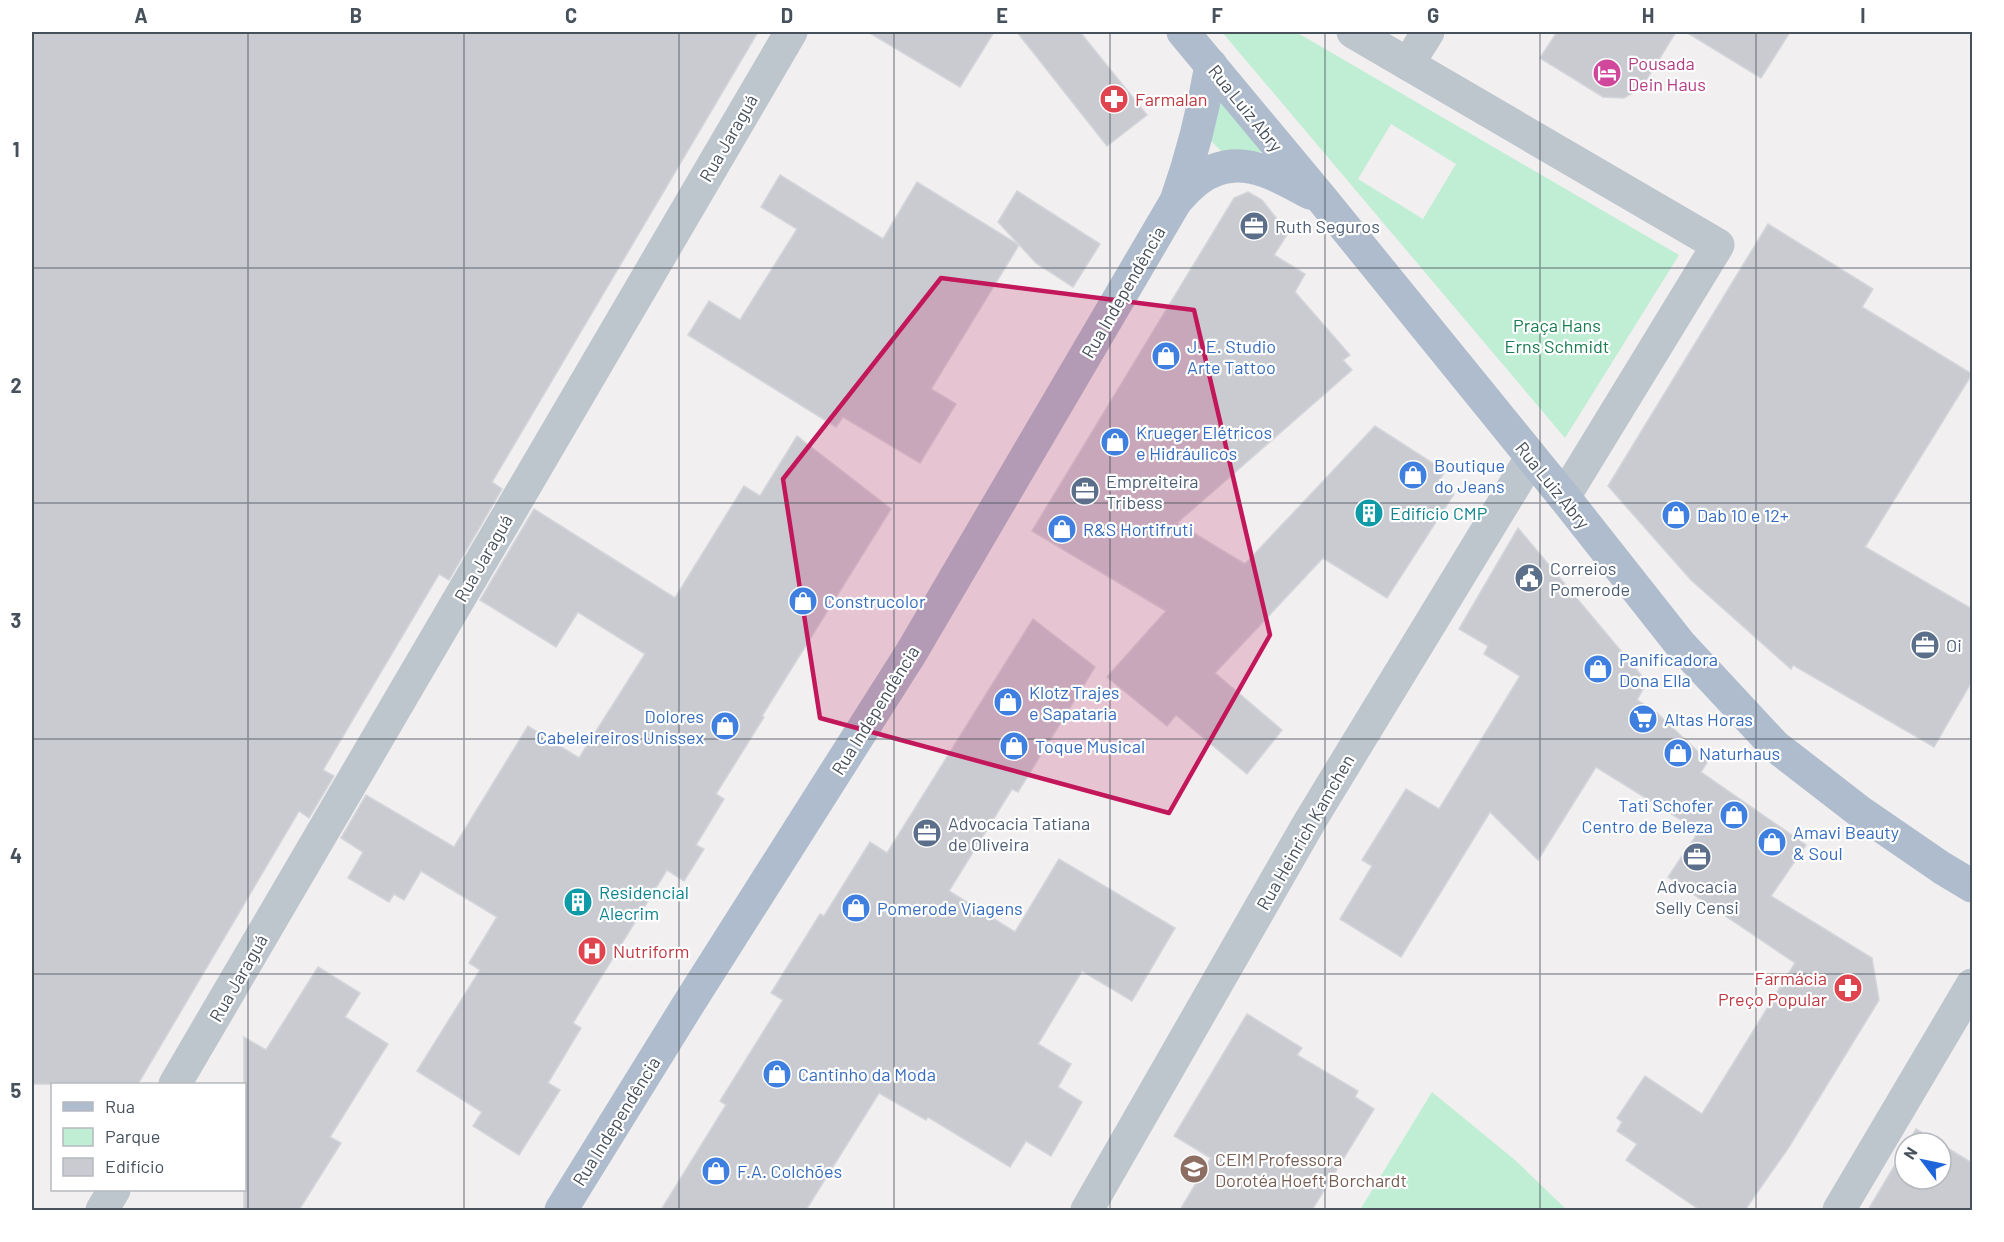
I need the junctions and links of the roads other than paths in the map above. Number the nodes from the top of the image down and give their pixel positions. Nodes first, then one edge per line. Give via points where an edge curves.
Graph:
1 (791, 32) edge
2 (1183, 32) edge
3 (1353, 32) edge
4 (1428, 32) edge
5 (1408, 64) junction
6 (1211, 65) junction
7 (1322, 199) junction
8 (1176, 201) junction
9 (1531, 458) junction
10 (1564, 497) junction
11 (1972, 886) edge
12 (1972, 985) edge
13 (176, 1083) edge
14 (113, 1191) edge
15 (102, 1210) edge
16 (561, 1210) edge
17 (1087, 1210) edge
18 (1839, 1210) edge

1 - 13 street, Rua Jaraguá
2 - 6 main road, Rua Luiz Abry
3 - 5 street
4 - 5 street
5 - 10 street via 1718,245
6 - 7 main road, Rua Luiz Abry
6 - 8 main road, Rua Independência via 1196,141
7 - 8 main road, Rua Independência via 1259,168 1242,165 1220,167 1197,180
7 - 9 main road, Rua Luiz Abry
8 - 16 main road, Rua Independência via 917,644
9 - 10 main road, Rua Luiz Abry
9 - 17 street, Rua Heinrich Kamchen via 1310,821
10 - 11 main road, Rua Luiz Abry via 1680,644 1775,746 1858,811
12 - 18 street
14 - 15 street

